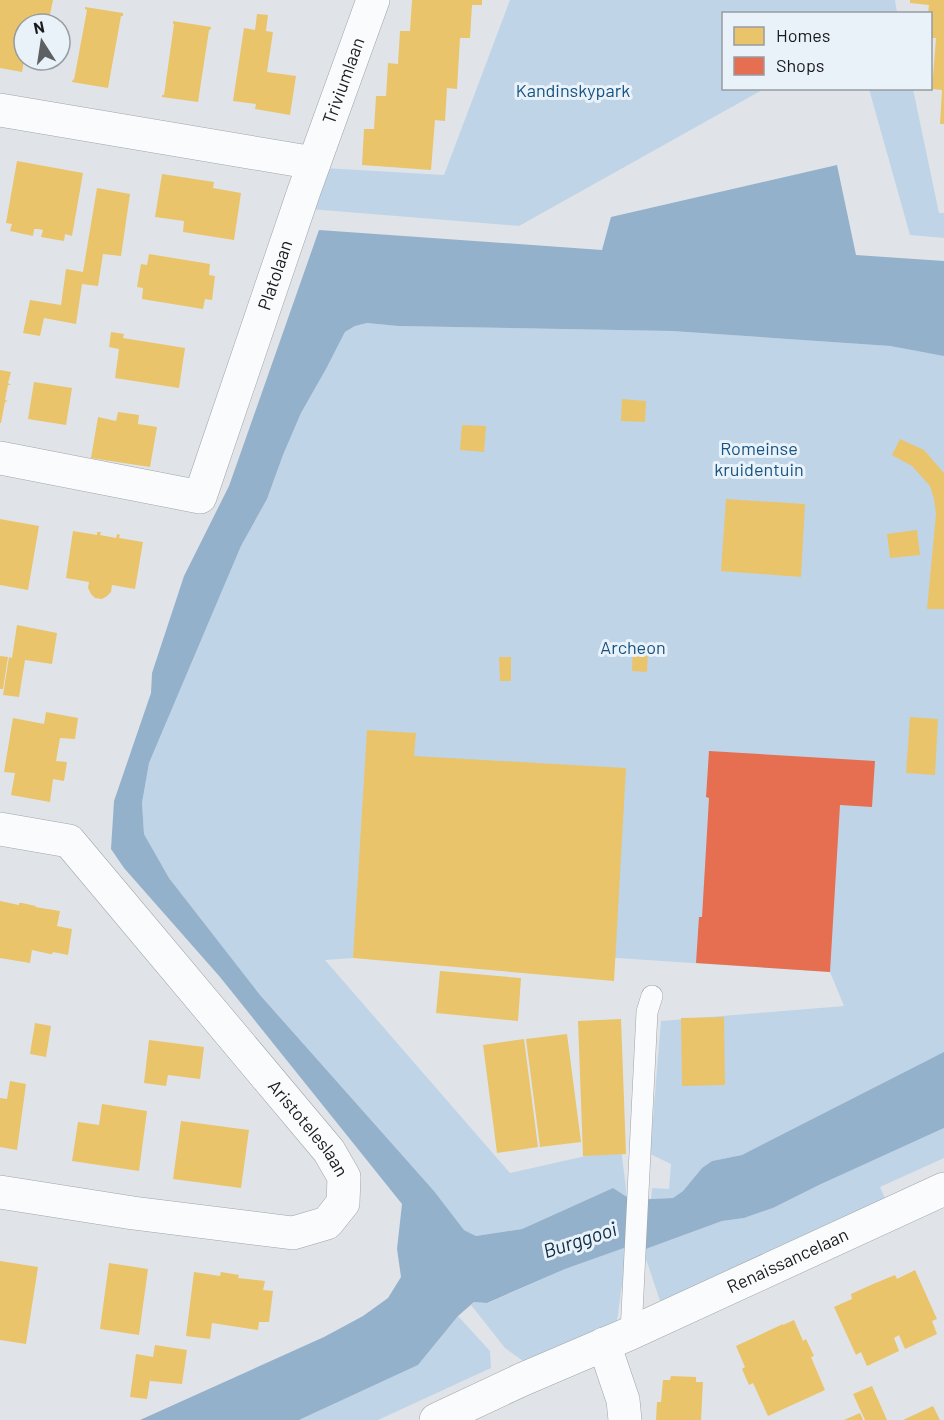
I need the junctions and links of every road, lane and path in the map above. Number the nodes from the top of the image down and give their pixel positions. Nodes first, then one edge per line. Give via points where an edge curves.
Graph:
1 (373, 0) edge
2 (0, 110) edge
3 (314, 163) junction
4 (0, 458) edge
5 (0, 829) edge
6 (652, 996) dead end
7 (944, 1189) edge
8 (0, 1192) edge
9 (618, 1339) junction
10 (436, 1420) edge
11 (625, 1420) edge

1 - 3 street, Triviumlaan
2 - 3 street
3 - 4 street, Platolaan via 200,497
5 - 8 street, Aristoteleslaan via 69,841 329,1151 344,1177 343,1203 327,1223 293,1233
6 - 9 lane via 647,1012 635,1274
7 - 9 street, Renaissancelaan
9 - 10 street, Renaissancelaan
9 - 11 street

